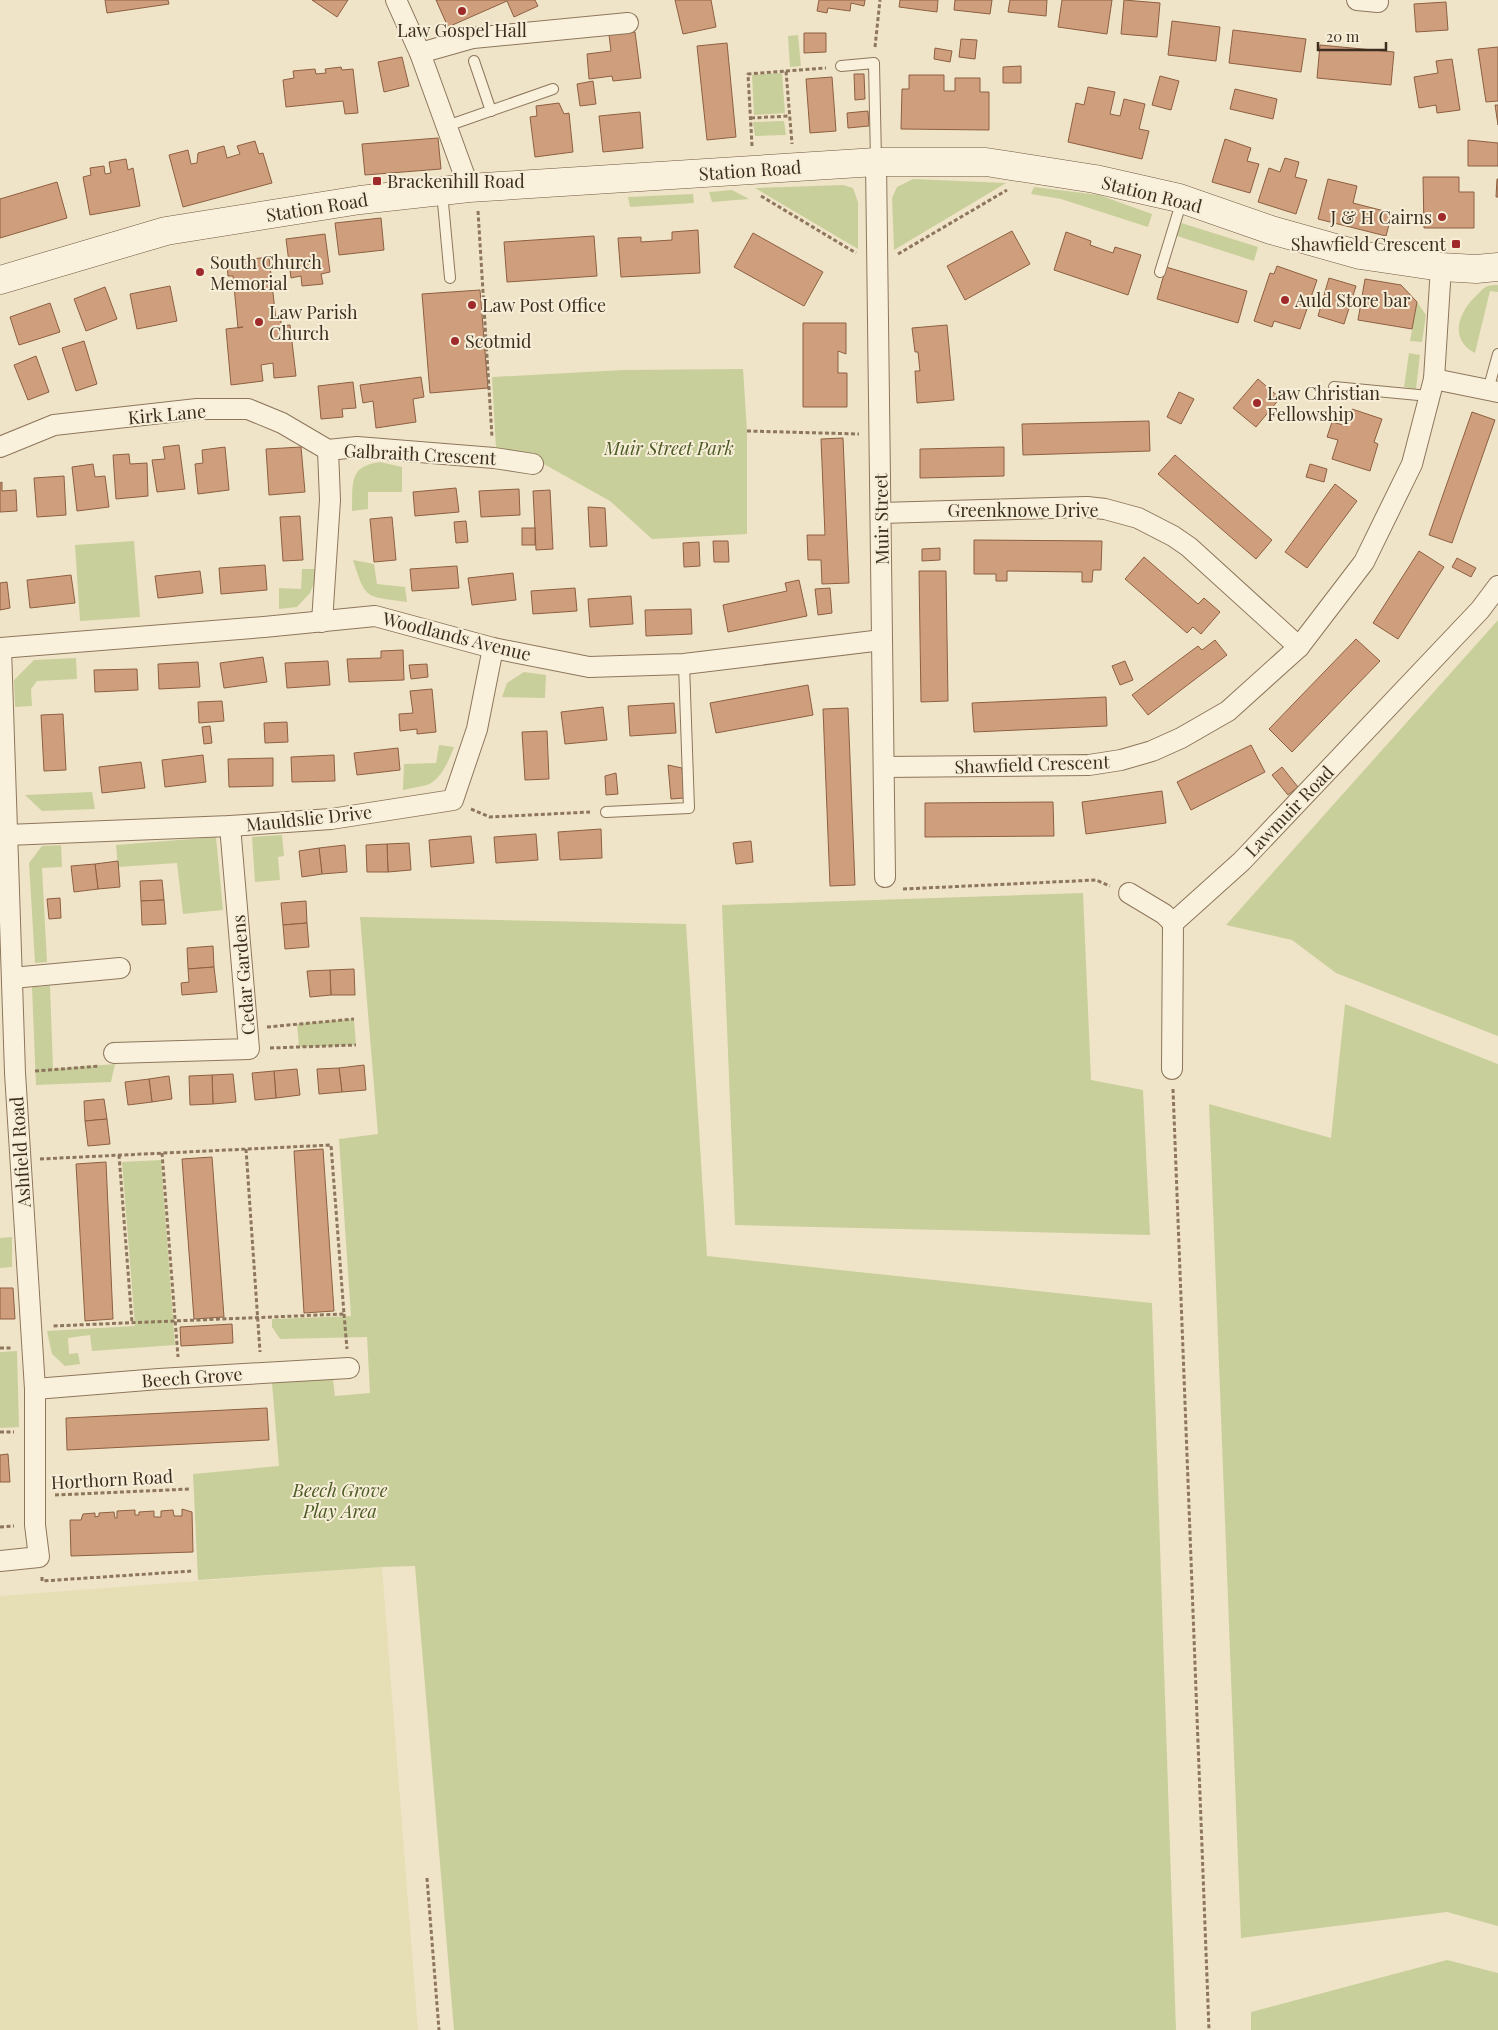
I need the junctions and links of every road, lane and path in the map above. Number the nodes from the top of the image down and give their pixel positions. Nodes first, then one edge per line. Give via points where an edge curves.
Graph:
1 (396, 0) edge
2 (880, 0) edge
3 (1356, 0) edge
4 (1378, 2) dead end
5 (628, 23) dead end
6 (420, 53) junction
7 (474, 61) dead end
8 (874, 63) junction
9 (841, 66) joint
10 (786, 71) junction
11 (553, 89) dead end
12 (490, 111) junction
13 (789, 116) junction
14 (751, 118) junction
15 (447, 126) junction
16 (876, 162) junction
17 (793, 167) junction
18 (1040, 170) junction
19 (754, 181) junction
20 (473, 188) junction
21 (442, 191) junction
22 (1182, 199) junction
23 (877, 266) junction
24 (1441, 267) junction
25 (1498, 267) edge
26 (1160, 272) dead end
27 (450, 278) dead end
28 (0, 280) edge
29 (1498, 354) edge
30 (1334, 387) dead end
31 (1432, 387) junction
32 (1493, 391) edge
33 (747, 431) dead end
34 (880, 435) junction
35 (0, 447) edge
36 (328, 450) junction
37 (494, 458) junction
38 (533, 464) dead end
39 (880, 513) junction
40 (1498, 586) edge
41 (322, 622) junction
42 (882, 640) junction
43 (1298, 647) junction
44 (0, 648) edge
45 (493, 648) junction
46 (684, 664) junction
47 (884, 767) junction
48 (453, 800) junction
49 (606, 812) joint
50 (230, 826) junction
51 (7, 835) junction
52 (885, 877) joint
53 (1129, 893) joint
54 (1173, 924) junction
55 (120, 968) dead end
56 (12, 978) junction
57 (354, 1020) dead end
58 (247, 1028) junction
59 (356, 1045) dead end
60 (250, 1049) junction
61 (114, 1052) joint
62 (1172, 1070) joint
63 (15, 1073) junction
64 (246, 1148) junction
65 (162, 1153) junction
66 (118, 1155) junction
67 (20, 1160) junction
68 (344, 1314) junction
69 (257, 1318) junction
70 (176, 1321) junction
71 (132, 1323) junction
72 (31, 1327) junction
73 (349, 1368) joint
74 (261, 1372) junction
75 (179, 1377) junction
76 (35, 1388) junction
77 (190, 1489) dead end
78 (35, 1496) junction
79 (39, 1557) junction
80 (0, 1560) edge
81 (193, 1571) dead end
82 (427, 1878) dead end
83 (439, 2030) edge
84 (1209, 2030) edge

1 - 6 street
2 - 8 path
3 - 4 street
5 - 6 street via 473,38
6 - 15 street
7 - 12 lane
8 - 9 lane
8 - 16 lane
9 - 10 path
10 - 13 path
10 - 14 path via 748,74
11 - 12 lane
12 - 15 lane
13 - 14 path
13 - 17 path
14 - 19 path
15 - 20 street
16 - 17 main road, Station Road
16 - 18 main road, Station Road via 986,162
16 - 23 street, Muir Street
17 - 19 main road, Station Road
18 - 22 main road, Station Road
18 - 23 path
19 - 20 main road, Station Road
19 - 23 path
20 - 21 main road, Station Road
20 - 37 path
21 - 27 lane
21 - 28 main road, Station Road via 360,200 166,231
22 - 24 main road, Station Road via 1271,230 1360,255
22 - 26 lane
23 - 34 street, Muir Street
24 - 25 main road, Station Road
24 - 31 street, Shawfield Crescent
29 - 32 lane
30 - 31 lane
31 - 32 street
31 - 43 street, Shawfield Crescent via 1412,464 1364,562
33 - 34 path
34 - 39 street, Muir Street
35 - 36 street, Kirk Lane via 54,425 197,409 248,409 282,423
36 - 37 street, Galbraith Crescent via 357,447
36 - 41 street, Galbraith Crescent via 330,500
37 - 38 street, Galbraith Crescent
39 - 42 street, Muir Street
39 - 43 street, Greenknowe Drive via 1087,507 1138,518 1189,547
40 - 54 street, Lawmuir Road via 1480,610 1242,861
41 - 44 street, Woodlands Avenue
41 - 45 street, Woodlands Avenue via 375,616
42 - 46 street, Woodlands Avenue
42 - 47 street, Muir Street
43 - 47 street, Shawfield Crescent via 1249,693 1205,726 1152,751 1121,760 1089,765
44 - 51 street, Ashfield Road
45 - 46 street, Woodlands Avenue via 589,667
45 - 48 street via 477,729
46 - 49 lane via 689,808
47 - 52 street, Muir Street
48 - 49 path via 490,817
48 - 50 street, Mauldslie Drive via 331,819
50 - 51 street, Mauldslie Drive
50 - 58 street, Cedar Gardens
51 - 56 street, Ashfield Road
52 - 53 path via 901,889 1096,880
53 - 54 street via 1164,914
54 - 62 street
55 - 56 street
56 - 63 street, Ashfield Road
57 - 58 path
58 - 60 street, Cedar Gardens
59 - 60 path
60 - 61 street, Cedar Gardens
61 - 63 path via 115,1064
62 - 84 path
63 - 67 street, Ashfield Road
64 - 65 path
64 - 68 path via 330,1145
64 - 69 path
65 - 66 path
65 - 70 path
66 - 67 path
66 - 71 path
67 - 72 street, Ashfield Road
68 - 69 path
68 - 73 path
69 - 70 path
69 - 74 path
70 - 71 path
70 - 75 path
71 - 72 path
72 - 76 street, Ashfield Road
73 - 74 street, Beech Grove
74 - 75 street, Beech Grove
75 - 76 street, Beech Grove
76 - 78 street, Ashfield Road
77 - 78 path, Horthorn Road
78 - 79 street, Ashfield Road
79 - 80 street
79 - 81 path via 42,1581
82 - 83 path

